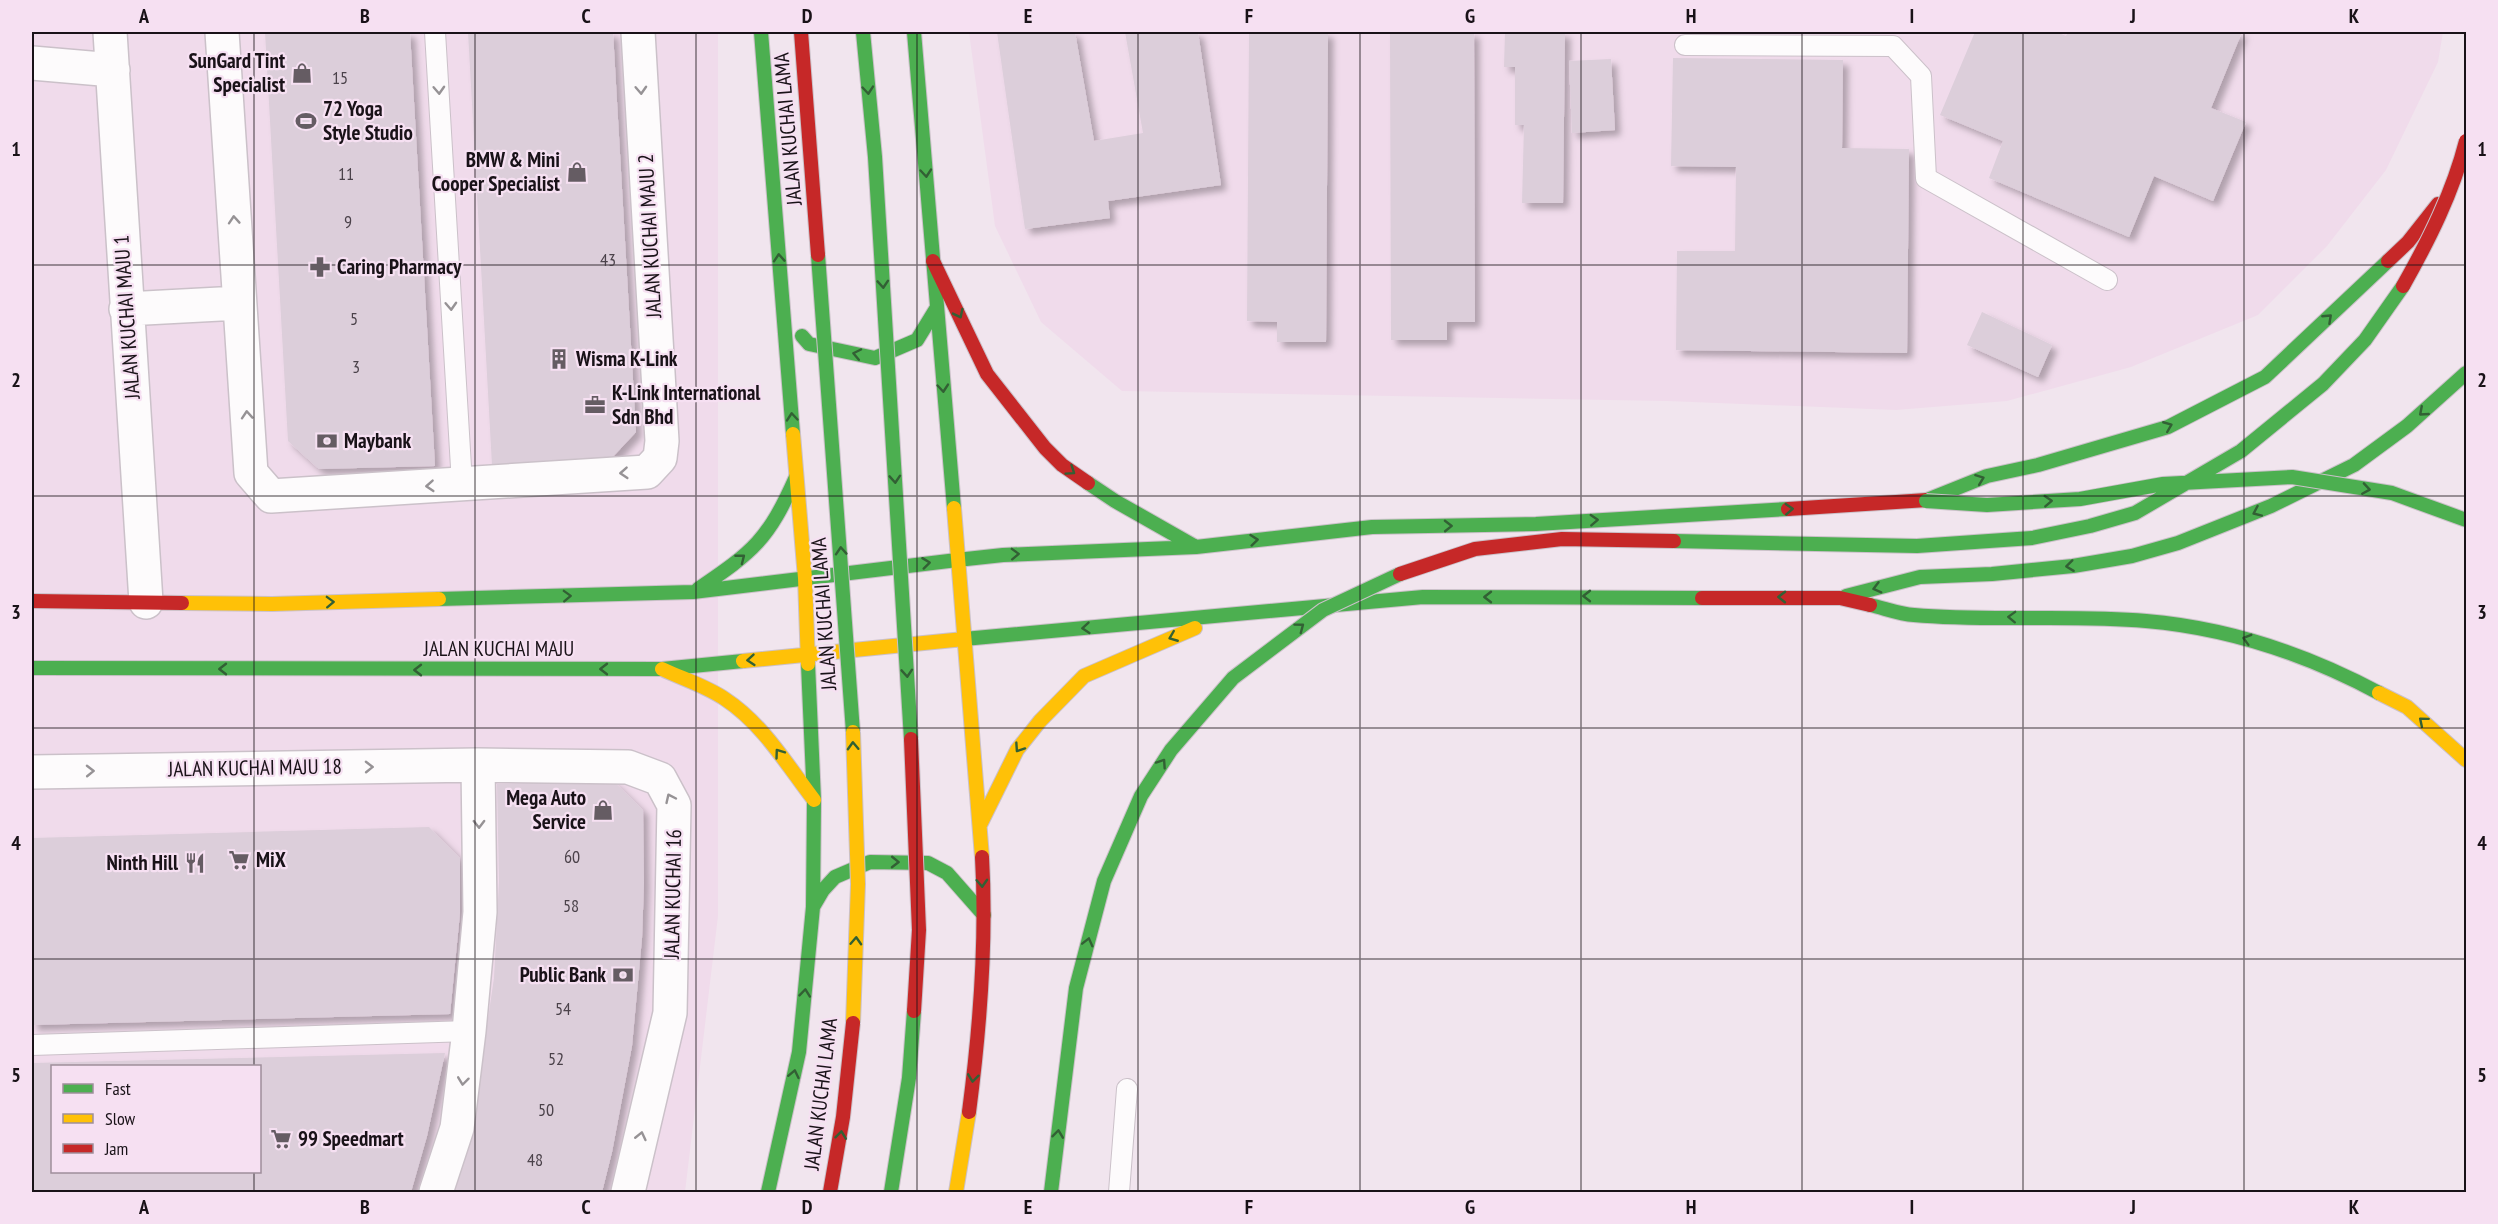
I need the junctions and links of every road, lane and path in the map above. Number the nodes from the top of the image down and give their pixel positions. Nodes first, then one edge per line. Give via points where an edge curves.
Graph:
1 (110, 32) edge
2 (222, 32) edge
3 (435, 32) edge
4 (638, 32) edge
5 (761, 32) edge
6 (801, 32) edge
7 (863, 32) edge
8 (914, 32) edge
9 (1735, 39) edge
10 (1686, 45) dead end
11 (32, 63) edge
12 (113, 70) junction
13 (2466, 141) edge
14 (2466, 167) edge
15 (933, 261) junction
16 (2107, 280) dead end
17 (239, 303) junction
18 (126, 309) junction
19 (936, 309) junction
20 (784, 317) junction
21 (2466, 373) edge
22 (797, 475) junction
23 (462, 484) junction
24 (1926, 501) junction
25 (2466, 520) edge
26 (1196, 547) junction
27 (957, 560) junction
28 (805, 578) junction
29 (693, 592) junction
30 (1840, 598) junction
31 (32, 601) edge
32 (146, 602) junction
33 (1227, 615) junction
34 (964, 639) junction
35 (809, 654) junction
36 (32, 668) edge
37 (662, 669) junction
38 (2466, 760) edge
39 (478, 765) junction
40 (32, 772) edge
41 (814, 800) junction
42 (980, 825) junction
43 (813, 907) junction
44 (984, 915) junction
45 (469, 1030) junction
46 (32, 1045) edge
47 (1127, 1089) dead end
48 (436, 1192) edge
49 (628, 1192) edge
50 (768, 1192) edge
51 (830, 1192) edge
52 (891, 1192) edge
53 (956, 1192) edge
54 (1051, 1192) edge
55 (1119, 1192) edge

1 - 12 street, JALAN KUCHAI MAJU 1
17 -> 2 street
3 -> 23 lane
4 -> 23 street, JALAN KUCHAI MAJU 2 via 660,458 647,472
20 -> 5 main road
51 -> 6 main road, JALAN KUCHAI LAMA, bridge via 850,1064 858,913 852,712
7 -> 52 main road, bridge via 875,157 915,788 919,930 909,1078
8 -> 15 main road
9 - 10 lane
9 - 16 lane via 1893,46 1922,76 1926,178
11 - 12 street
12 - 18 street, JALAN KUCHAI MAJU 1
54 -> 13 main road, bridge via 1076,988 1104,881 1141,796 1172,750 1233,678 1323,610 1392,577 1475,549 1562,539 1917,546 2032,538 2135,513 2241,450 2323,384 2365,340 2394,301 2424,249 2459,169
24 -> 14 main road via 1987,476 2168,427 2265,377 2408,242
15 - 19 main road
15 -> 26 main road via 987,375 1046,448 1062,465 1115,501
17 - 18 street
23 -> 17 street via 271,496 251,473
18 - 32 street, JALAN KUCHAI MAJU 1
19 -> 20 main road via 917,340 875,358 809,344
19 -> 27 main road
22 -> 20 main road
21 -> 30 main road via 2407,426 2354,465 2271,506 2178,543 2073,566 1920,577
22 - 28 main road
29 -> 22 main road via 765,536
24 -> 25 main road, bridge via 1987,505 2080,499 2163,484 2292,477 2392,494
26 -> 24 main road via 1372,527 1536,524
27 -> 26 main road
28 -> 27 main road
27 - 34 main road
28 - 29 main road
28 - 35 main road
32 -> 29 main road via 272,604
30 -> 33 main road, JALAN KUCHAI MAJU via 1423,597
38 -> 30 main road via 2407,707 2342,673 2279,648 2216,630 2145,621 1912,615
31 - 32 main road
33 -> 34 main road, JALAN KUCHAI MAJU
33 -> 42 main road via 1084,676 1017,750
34 - 35 main road, JALAN KUCHAI MAJU
34 - 42 main road
35 -> 37 main road, JALAN KUCHAI MAJU
35 - 41 main road
37 -> 36 main road, JALAN KUCHAI MAJU
41 -> 37 main road via 773,746 725,699
40 -> 39 street, JALAN KUCHAI MAJU 18
39 -> 45 street via 480,912
49 -> 39 street, JALAN KUCHAI 16 via 670,1013 674,805 660,778 628,767
41 - 43 main road
42 -> 44 main road
43 -> 44 main road via 835,877 870,862 928,863 947,873
50 -> 43 main road via 799,1052
44 -> 53 main road via 977,1047
45 - 46 lane
45 -> 48 street via 456,1128
47 - 55 lane

